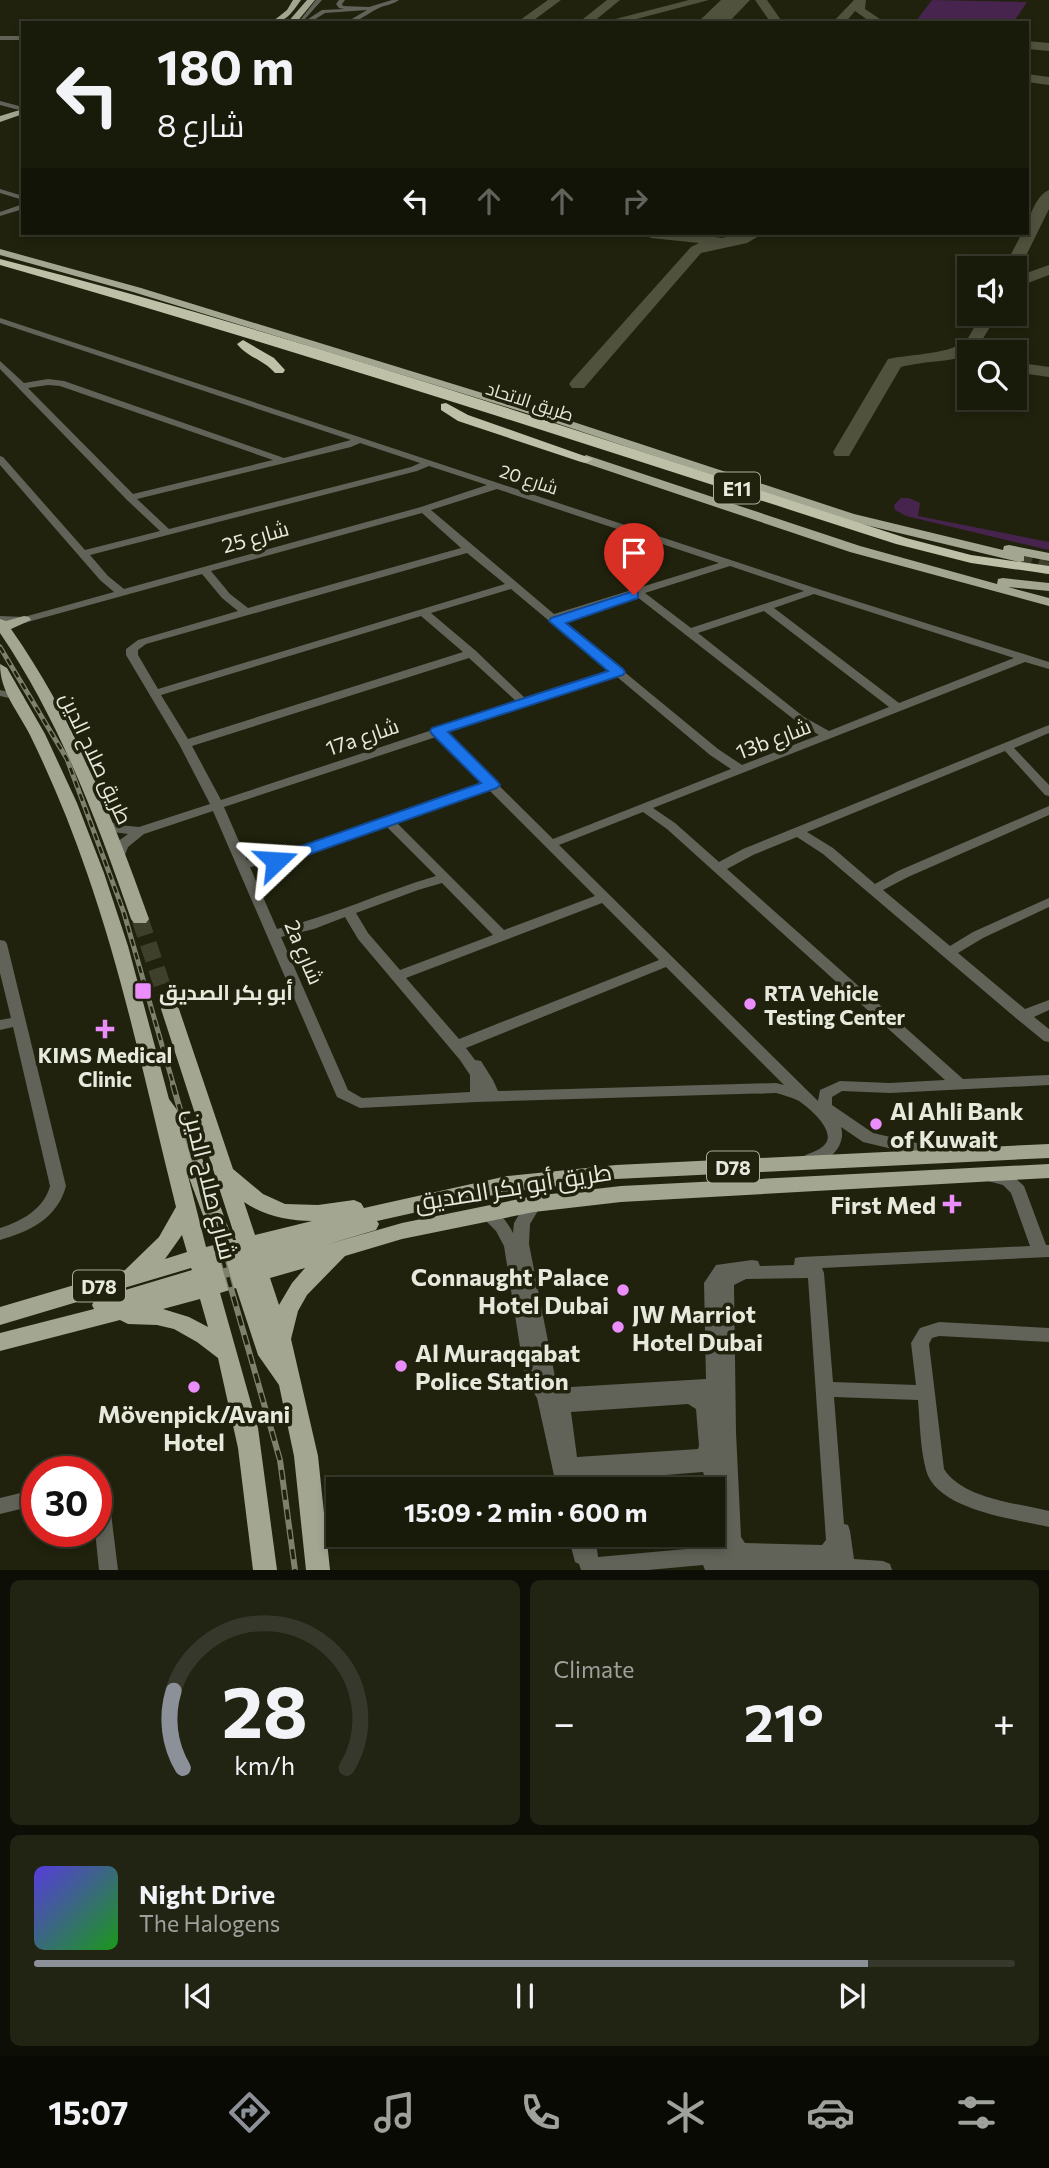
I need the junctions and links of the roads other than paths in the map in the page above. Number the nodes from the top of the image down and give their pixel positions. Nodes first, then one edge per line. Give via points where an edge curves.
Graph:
1 (297, 0) edge
2 (312, 0) edge
3 (319, 0) edge
4 (326, 0) edge
5 (331, 0) edge
6 (342, 0) edge
7 (396, 0) edge
8 (388, 4) junction
9 (335, 10) junction
10 (361, 15) junction
11 (307, 16) edge
12 (276, 21) edge
13 (351, 21) edge
14 (0, 38) edge
15 (21, 38) edge
16 (0, 103) edge
17 (10, 106) joint
18 (21, 111) edge
19 (21, 113) edge
20 (0, 122) edge
21 (0, 191) edge
22 (21, 197) edge
23 (21, 207) edge
24 (0, 214) edge
25 (1, 259) edge
26 (93, 280) junction
27 (0, 320) edge
28 (211, 322) junction
29 (243, 344) junction
30 (248, 360) dead end
31 (0, 364) edge
32 (23, 387) junction
33 (430, 389) junction
34 (446, 407) junction
35 (565, 424) junction
36 (358, 439) junction
37 (0, 459) edge
38 (586, 459) joint
39 (280, 462) junction
40 (427, 462) junction
41 (496, 485) junction
42 (766, 488) junction
43 (132, 499) junction
44 (421, 509) junction
45 (151, 519) joint
46 (165, 534) junction
47 (467, 547) junction
48 (84, 555) junction
49 (1049, 557) edge
50 (1019, 558) tunnel mouth
51 (727, 562) junction
52 (1049, 570) edge
53 (202, 571) junction
54 (935, 571) junction
55 (1049, 579) edge
56 (511, 584) junction
57 (1049, 587) edge
58 (807, 592) junction
59 (118, 594) junction
60 (636, 594) junction
61 (1049, 603) edge
62 (764, 609) junction
63 (425, 610) junction
64 (242, 613) junction
65 (24, 620) joint
66 (554, 620) junction
67 (2, 628) edge
68 (690, 635) junction
69 (470, 651) junction
70 (1016, 660) junction
71 (1049, 666) edge
72 (616, 671) junction
73 (595, 678) joint
74 (5, 685) edge
75 (154, 692) junction
76 (526, 701) junction
77 (902, 708) junction
78 (1049, 729) edge
79 (437, 731) junction
80 (825, 738) junction
81 (184, 742) junction
82 (1003, 748) junction
83 (738, 772) junction
84 (492, 785) junction
85 (1049, 792) edge
86 (217, 805) junction
87 (649, 806) junction
88 (1049, 813) edge
89 (392, 820) junction
90 (106, 824) junction
91 (802, 830) junction
92 (141, 831) junction
93 (551, 844) junction
94 (118, 857) junction
95 (715, 866) junction
96 (246, 867) junction
97 (443, 876) junction
98 (871, 888) junction
99 (605, 897) junction
100 (1049, 902) edge
101 (344, 913) junction
102 (140, 919) tunnel mouth
103 (275, 937) junction
104 (499, 938) junction
105 (0, 944) edge
106 (945, 950) junction
107 (669, 961) junction
108 (400, 979) junction
109 (1049, 1005) edge
110 (170, 1009) tunnel mouth
111 (1049, 1011) edge
112 (1026, 1019) junction
113 (18, 1021) junction
114 (0, 1025) edge
115 (1049, 1037) edge
116 (758, 1049) junction
117 (460, 1051) junction
118 (1049, 1080) edge
119 (960, 1085) junction
120 (484, 1097) junction
121 (809, 1100) junction
122 (161, 1101) junction
123 (825, 1108) junction
124 (1049, 1150) edge
125 (947, 1155) junction
126 (799, 1164) junction
127 (225, 1171) junction
128 (1049, 1171) edge
129 (987, 1175) junction
130 (414, 1204) junction
131 (534, 1204) junction
132 (186, 1206) junction
133 (485, 1212) junction
134 (0, 1234) edge
135 (341, 1247) junction
136 (1044, 1251) edge
137 (244, 1261) junction
138 (817, 1262) junction
139 (740, 1266) joint
140 (204, 1273) junction
141 (124, 1279) junction
142 (525, 1295) junction
143 (0, 1316) edge
144 (91, 1319) junction
145 (33, 1334) junction
146 (1049, 1335) edge
147 (280, 1340) junction
148 (0, 1342) edge
149 (227, 1353) junction
150 (291, 1383) junction
151 (715, 1385) junction
152 (828, 1389) junction
153 (926, 1393) junction
154 (545, 1396) junction
155 (717, 1458) junction
156 (566, 1476) edge
157 (581, 1477) edge
158 (713, 1477) edge
159 (21, 1501) edge
160 (0, 1506) edge
161 (1049, 1519) edge
162 (732, 1539) joint
163 (107, 1547) edge
164 (580, 1547) edge
165 (587, 1547) edge
166 (717, 1547) edge
167 (720, 1563) junction
168 (845, 1565) junction
169 (110, 1570) edge
170 (265, 1570) edge
171 (318, 1570) edge
172 (585, 1570) edge
173 (655, 1570) edge
174 (883, 1570) edge

1 - 12 main road
2 - 11 main road
3 - 11 street
4 - 11 street
5 - 9 street via 328,7
6 - 8 street via 340,6 348,9
7 - 8 street
8 - 10 street
9 - 10 street
9 - 11 street
10 - 13 street
14 - 15 street
16 - 17 street
17 - 18 main road
19 - 20 main road
21 - 22 street
23 - 24 street
25 - 26 main road, طريق الاتحاد / E11
25 - 28 highway, طريق الاتحاد / E11
25 - 29 highway, طريق الاتحاد / E11
26 - 28 highway
26 - 35 main road, طريق الاتحاد / E11
27 - 36 street, شارع 20
28 - 33 highway, طريق الاتحاد / E11
29 - 30 highway via 276,366
29 - 34 highway, طريق الاتحاد / E11
31 - 32 street
32 - 39 street via 61,383
32 - 43 street
33 - 35 highway
33 - 52 highway, طريق الاتحاد / E11 via 912,545
34 - 38 highway via 471,421
34 - 55 highway, طريق الاتحاد / E11 via 915,555
35 - 42 main road, طريق الاتحاد / E11
36 - 39 street
36 - 40 street, شارع 20
37 - 48 street
38 - 54 main road
39 - 43 street
40 - 41 street, شارع 20
40 - 46 street
41 - 44 street, شارع 25
41 - 51 street, شارع 20
42 - 49 main road via 876,520
42 - 50 main road, طريق الاتحاد via 865,522
43 - 45 street
44 - 47 street
44 - 53 street, شارع 25
45 - 46 street
46 - 48 street
47 - 56 street
47 - 64 street
48 - 59 street
51 - 58 street, شارع 20
51 - 60 street
53 - 59 street, شارع 25
53 - 64 street
54 - 57 main road
54 - 61 main road
56 - 63 street
56 - 66 street
58 - 62 street
58 - 70 street, شارع 20
59 - 65 street, شارع 25
60 - 66 street
60 - 68 street
62 - 68 street
62 - 77 street
63 - 69 street
63 - 75 street
64 - 75 street, 2a شارع via 137,644 132,655
65 - 67 main road
66 - 72 street
67 - 90 main road, طريق صلاح الدين via 74,749
68 - 80 street
69 - 76 street
69 - 81 street
70 - 71 street, شارع 20
70 - 77 street, 13b شارع
72 - 73 street, 17a شارع
72 - 83 street
73 - 76 street, 17a شارع
74 - 122 main road, شارع صلاح الدين via 58,773 82,830
75 - 81 street, 2a شارع
76 - 79 street, 17a شارع
77 - 80 street, 13b شارع
78 - 82 street
79 - 84 street
79 - 86 street, 17a شارع
80 - 83 street, 13b شارع
81 - 86 street, 2a شارع
82 - 85 street
82 - 91 street
83 - 87 street, 13b شارع
84 - 89 street
84 - 93 street
86 - 92 street, 17a شارع
86 - 96 street, 2a شارع
87 - 93 street, 13b شارع
87 - 95 street
88 - 98 street
89 - 96 street
89 - 97 street
90 - 92 street, 17a شارع
90 - 94 main road, طريق صلاح الدين
91 - 95 street
91 - 98 street
92 - 94 street, 17a شارع via 122,845
93 - 99 street
94 - 102 main road, طريق صلاح الدين
95 - 119 street
96 - 103 street, 2a شارع
97 - 101 street
97 - 104 street
98 - 106 street
99 - 104 street
99 - 107 street
100 - 106 street
101 - 103 street
101 - 108 street
103 - 120 street, 2a شارع via 342,1093 352,1101
104 - 108 street
105 - 113 street
106 - 112 street
107 - 116 street
107 - 117 street via 494,1032
108 - 117 street
109 - 112 street
110 - 127 main road, شارع صلاح الدين
111 - 112 street
112 - 115 street
113 - 114 street
113 - 134 street via 58,1191 33,1221
116 - 121 street
116 - 123 street
117 - 120 street via 477,1075
118 - 119 street
119 - 123 street via 840,1086 825,1094
120 - 121 street via 765,1088 788,1090
121 - 126 street via 833,1125 836,1139 828,1151
122 - 132 main road, شارع صلاح الدين
122 - 137 main road via 181,1129
123 - 125 street via 868,1138
124 - 125 main road, طريق أبو بكر الصديق / D78
125 - 126 main road, طريق أبو بكر الصديق / D78
126 - 130 main road, طريق أبو بكر الصديق / D78 via 543,1179
127 - 130 main road via 257,1201 287,1213 318,1215 374,1205
127 - 137 main road, شارع صلاح الدين
128 - 129 main road, طريق أبو بكر الصديق / D78
129 - 131 main road, طريق أبو بكر الصديق / D78 via 621,1194
129 - 136 street via 1008,1181 1018,1190
130 - 137 main road via 344,1233
131 - 133 main road, طريق أبو بكر الصديق / D78
131 - 142 street via 520,1233
132 - 140 main road, شارع صلاح الدين
132 - 141 main road via 163,1247
133 - 135 main road, طريق أبو بكر الصديق / D78
133 - 142 street via 508,1236
135 - 137 main road, طريق أبو بكر الصديق / D78
135 - 147 main road via 298,1289 282,1323
136 - 138 street
137 - 140 main road, طريق أبو بكر الصديق / D78
137 - 140 main road, طريق أبو بكر الصديق / D78
137 - 147 main road, شارع صلاح الدين
137 - 150 main road via 269,1355
138 - 139 street
138 - 152 street
139 - 151 street via 722,1270 712,1283
140 - 141 main road, طريق أبو بكر الصديق / D78
140 - 144 main road, طريق أبو بكر الصديق / D78
140 - 145 main road via 101,1306
140 - 149 main road, شارع صلاح الدين
141 - 143 main road, طريق أبو بكر الصديق / D78
142 - 154 street via 534,1378
144 - 145 main road, طريق أبو بكر الصديق / D78
144 - 149 main road via 141,1314 175,1318
145 - 148 main road, طريق أبو بكر الصديق / D78
146 - 153 street via 939,1329 926,1333 920,1343
147 - 150 main road, شارع صلاح الدين
149 - 170 main road, شارع صلاح الدين via 252,1456
150 - 171 main road, شارع صلاح الدين via 306,1455
151 - 154 street
151 - 155 street
152 - 153 street
152 - 168 street
153 - 161 street via 936,1471 946,1488 963,1497
154 - 156 street
155 - 156 street
155 - 167 street
156 - 156 street via 561,1405 690,1397 704,1405 708,1446 703,1456 584,1466
157 - 158 street via 712,1463
159 - 160 street
162 - 162 street via 726,1281 744,1273 813,1270 836,1542 826,1554 740,1551
163 - 169 street
164 - 172 street
165 - 166 street via 589,1566 718,1555
167 - 168 street
167 - 173 street
168 - 174 street

